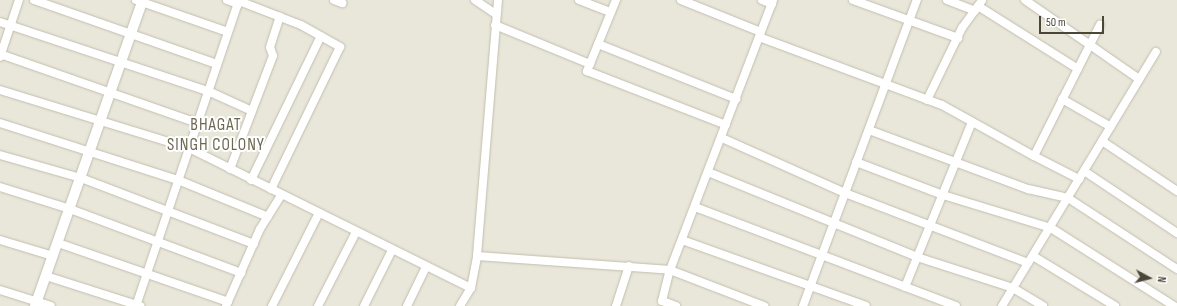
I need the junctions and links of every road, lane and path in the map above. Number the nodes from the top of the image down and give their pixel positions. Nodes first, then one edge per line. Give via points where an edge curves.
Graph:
1 (19, 0) edge
2 (34, 0) edge
3 (227, 0) edge
4 (475, 0) edge
5 (498, 0) edge
6 (579, 0) edge
7 (616, 0) edge
8 (681, 0) edge
9 (762, 0) edge
10 (853, 0) edge
11 (917, 0) edge
12 (947, 0) edge
13 (1025, 0) edge
14 (141, 1) edge
15 (239, 2) edge
16 (772, 2) edge
17 (978, 6) edge
18 (611, 12) junction
19 (496, 14) junction
20 (280, 17) junction
21 (909, 21) junction
22 (0, 22) edge
23 (495, 25) junction
24 (1100, 25) dead end
25 (10, 26) junction
26 (228, 32) junction
27 (131, 34) junction
28 (760, 35) junction
29 (321, 36) junction
30 (958, 38) junction
31 (598, 44) junction
32 (1090, 45) junction
33 (1156, 52) dead end
34 (0, 55) edge
35 (122, 62) junction
36 (217, 64) junction
37 (590, 64) junction
38 (1078, 69) junction
39 (1139, 80) junction
40 (885, 86) junction
41 (0, 90) edge
42 (208, 91) junction
43 (111, 92) junction
44 (736, 98) junction
45 (1062, 99) junction
46 (927, 100) junction
47 (252, 111) junction
48 (101, 121) junction
49 (972, 122) junction
50 (0, 123) edge
51 (197, 123) junction
52 (726, 125) junction
53 (1111, 127) junction
54 (869, 130) junction
55 (722, 138) junction
56 (1102, 141) junction
57 (189, 148) junction
58 (90, 152) junction
59 (0, 154) edge
60 (1034, 156) junction
61 (856, 162) junction
62 (955, 164) junction
63 (230, 169) junction
64 (1084, 171) junction
65 (708, 172) junction
66 (81, 178) junction
67 (1079, 179) junction
68 (178, 180) junction
69 (251, 180) junction
70 (0, 187) edge
71 (271, 190) junction
72 (1177, 191) edge
73 (845, 193) junction
74 (281, 195) junction
75 (943, 195) junction
76 (1068, 198) junction
77 (694, 207) junction
78 (70, 208) junction
79 (167, 212) junction
80 (318, 213) junction
81 (268, 217) junction
82 (834, 223) junction
83 (929, 226) junction
84 (1051, 228) junction
85 (356, 232) junction
86 (1177, 232) edge
87 (0, 240) edge
88 (682, 240) junction
89 (157, 242) junction
90 (58, 243) junction
91 (254, 244) junction
92 (392, 250) junction
93 (53, 256) junction
94 (477, 256) junction
95 (821, 256) junction
96 (1033, 256) junction
97 (917, 257) junction
98 (1028, 263) junction
99 (629, 266) junction
100 (426, 267) junction
101 (1177, 269) edge
102 (670, 270) junction
103 (241, 273) junction
104 (146, 274) junction
105 (46, 276) junction
106 (810, 285) junction
107 (904, 287) junction
108 (471, 288) junction
109 (1013, 288) junction
110 (0, 290) edge
111 (36, 303) edge
112 (227, 304) edge
113 (138, 305) edge
114 (462, 305) edge
115 (51, 306) edge
116 (272, 306) edge
117 (318, 306) edge
118 (364, 306) edge
119 (407, 306) edge
120 (616, 306) edge
121 (676, 306) edge
122 (764, 306) edge
123 (803, 306) edge
124 (866, 306) edge
125 (956, 306) edge
126 (1002, 306) edge
127 (1043, 306) edge
128 (1115, 306) edge
129 (1174, 306) edge

1 - 25 street
2 - 27 street
3 - 15 street
4 - 19 street
5 - 19 street
6 - 18 street
7 - 18 street
8 - 28 street
9 - 16 street
10 - 21 street
11 - 21 street
12 - 17 street
13 - 32 street
14 - 26 street
14 - 27 street
15 - 20 street
15 - 26 street
16 - 28 street
17 - 30 street
17 - 38 street
18 - 31 street
19 - 23 street
20 - 29 street
20 - 47 street via 270,47 272,56
21 - 30 street
21 - 40 street
22 - 25 street
23 - 37 street
23 - 94 street
24 - 32 street
25 - 34 street
25 - 35 street
26 - 36 street
27 - 35 street
27 - 36 street
28 - 40 street
28 - 44 street
29 - 69 street
29 - 71 street via 340,47
30 - 46 street
31 - 37 street
31 - 44 street
32 - 38 street
32 - 39 street
33 - 39 street
34 - 43 street
35 - 42 street
35 - 43 street
36 - 42 street
37 - 52 street via 587,71
38 - 45 street
39 - 53 street
40 - 46 street
40 - 54 street
41 - 48 street
42 - 47 street
42 - 51 street
43 - 48 street
43 - 51 street
44 - 52 street
45 - 53 street
45 - 60 street
46 - 49 street
47 - 63 street
48 - 57 street
48 - 58 street
49 - 60 street
49 - 62 street
50 - 58 street
51 - 57 street
52 - 55 street
53 - 56 street
54 - 61 street
54 - 62 street
55 - 65 street
55 - 73 street
56 - 64 street
56 - 72 street
57 - 63 street
57 - 68 street
58 - 66 street
58 - 68 street
59 - 66 street
60 - 67 street
61 - 73 street
61 - 75 street
62 - 75 street
62 - 76 street via 1028,189
63 - 69 street
64 - 67 street
64 - 86 street
65 - 77 street
65 - 82 street
66 - 78 street
66 - 79 street
67 - 76 street
68 - 79 street
68 - 81 street
69 - 71 street
70 - 78 street
71 - 74 street
73 - 82 street
73 - 83 street
74 - 80 street
74 - 81 street
75 - 83 street
75 - 84 street
76 - 84 street
76 - 101 street
77 - 88 street
77 - 95 street
78 - 89 street
78 - 90 street
79 - 89 street
79 - 91 street
80 - 85 street
80 - 116 street
81 - 91 street
82 - 95 street
82 - 97 street
83 - 97 street
83 - 98 street
84 - 96 street
84 - 129 street
85 - 92 street
85 - 117 street
87 - 93 street
88 - 102 street
88 - 106 street
89 - 103 street
89 - 104 street
90 - 93 street
90 - 104 street
91 - 103 street
92 - 100 street
92 - 118 street
93 - 105 street
94 - 99 street
94 - 108 street
95 - 106 street
95 - 107 street
96 - 98 street
96 - 128 street
97 - 107 street
97 - 109 street
98 - 109 street
99 - 102 street
99 - 120 street
100 - 108 street
100 - 119 street
102 - 121 street via 662,301
102 - 122 street
103 - 112 street
104 - 112 street
104 - 113 street
105 - 111 street
105 - 113 street
106 - 123 street
106 - 124 street
107 - 125 street
108 - 114 street
109 - 126 street
109 - 127 street
110 - 111 street
111 - 115 street

